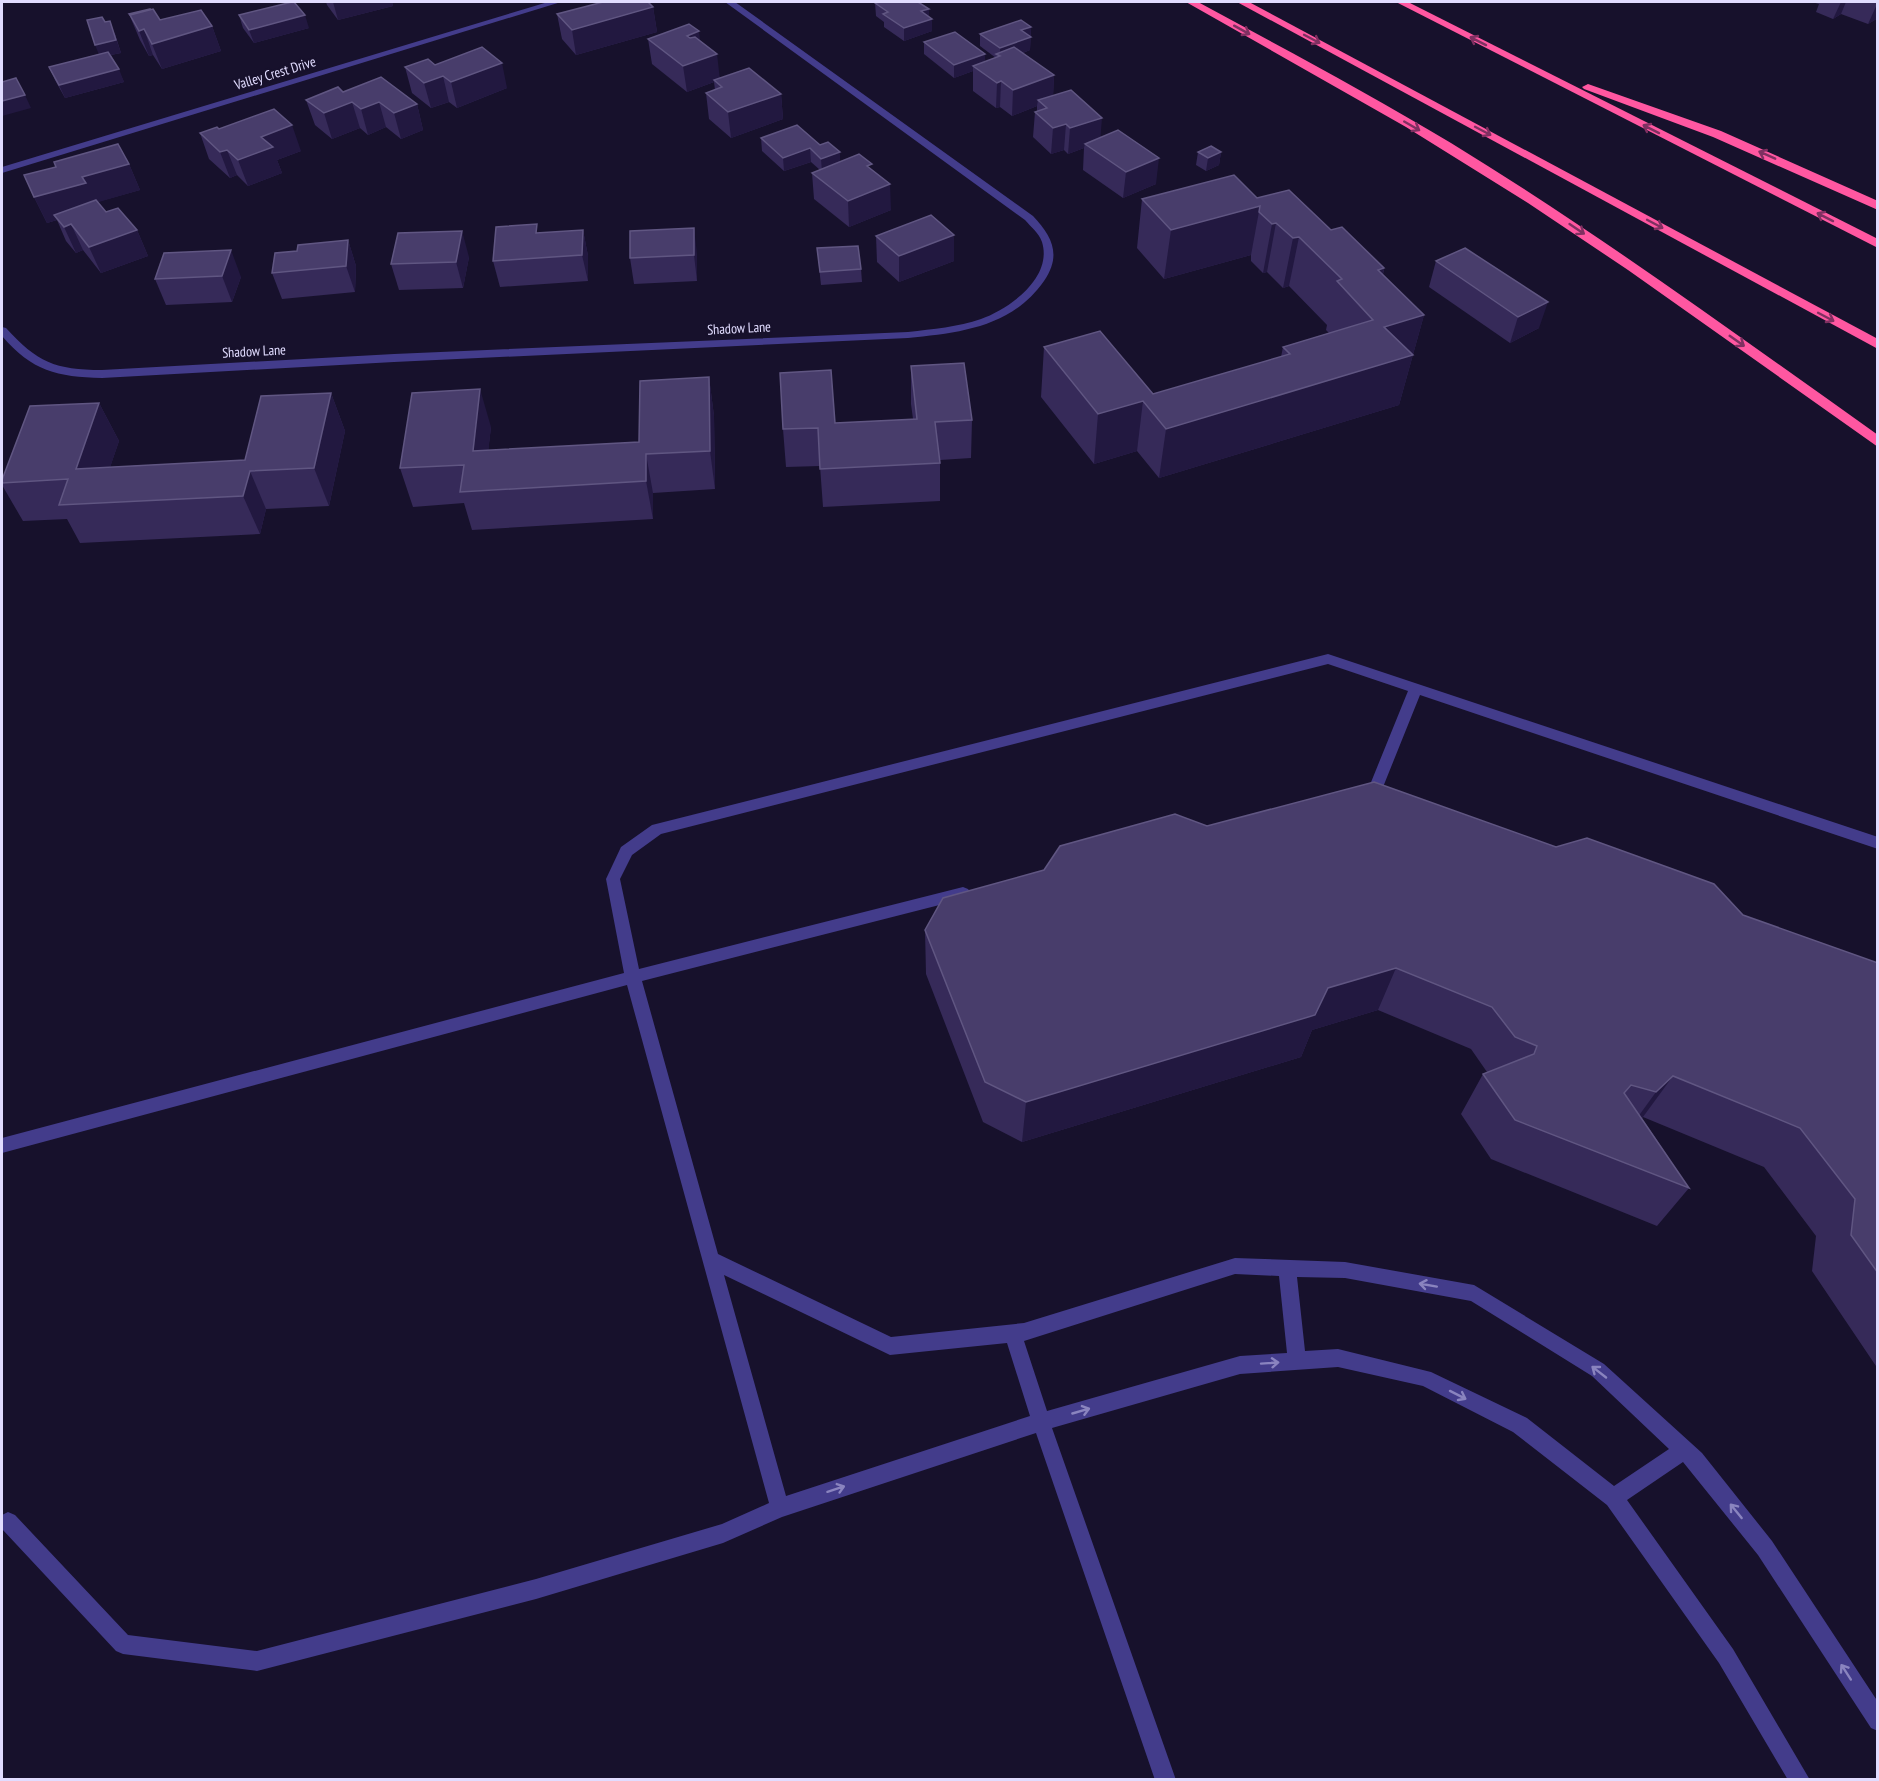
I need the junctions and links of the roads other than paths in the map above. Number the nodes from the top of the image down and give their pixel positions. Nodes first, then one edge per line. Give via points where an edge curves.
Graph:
1 (556, 2) edge
2 (730, 2) edge
3 (1191, 2) edge
4 (1242, 2) edge
5 (1401, 2) edge
6 (1534, 69) junction
7 (2, 170) edge
8 (1878, 206) edge
9 (1878, 244) edge
10 (2, 330) edge
11 (1878, 345) edge
12 (1878, 442) edge
13 (1416, 688) junction
14 (1354, 798) edge
15 (1878, 843) edge
16 (982, 889) edge
17 (633, 976) junction
18 (2, 1145) edge
19 (712, 1260) junction
20 (1287, 1268) junction
21 (1013, 1334) junction
22 (1297, 1361) junction
23 (1041, 1422) junction
24 (1684, 1450) junction
25 (1614, 1498) junction
26 (780, 1508) junction
27 (8, 1522) dead end
28 (1878, 1721) edge
29 (1166, 1779) edge
30 (1800, 1779) edge

1 - 7 street, Valley Crest Drive
2 - 10 street, Shadow Lane via 1029,218 1048,245 1048,260 1030,291 997,317 948,331 908,335 102,374 48,369 20,352
3 -> 12 highway via 1405,122 1523,194
4 -> 11 highway
6 -> 5 highway
8 -> 6 highway via 1717,134
9 -> 6 highway
13 - 14 street via 1376,805
13 - 15 street
13 - 17 street via 1328,659 657,829 626,851 613,879
16 - 17 street
17 - 18 street
17 - 19 street
19 - 21 street via 890,1346
19 - 26 street
20 - 21 street via 1235,1266
20 - 22 street
24 -> 20 street via 1598,1370 1474,1293 1345,1270
21 - 23 street
23 -> 22 street via 1240,1365
22 -> 25 street via 1338,1358 1425,1378 1520,1425
26 -> 23 street
23 - 29 street
24 - 25 street
28 -> 24 street via 1765,1548
25 - 30 street via 1726,1656
26 - 27 street via 723,1533 536,1589 257,1661 123,1644

